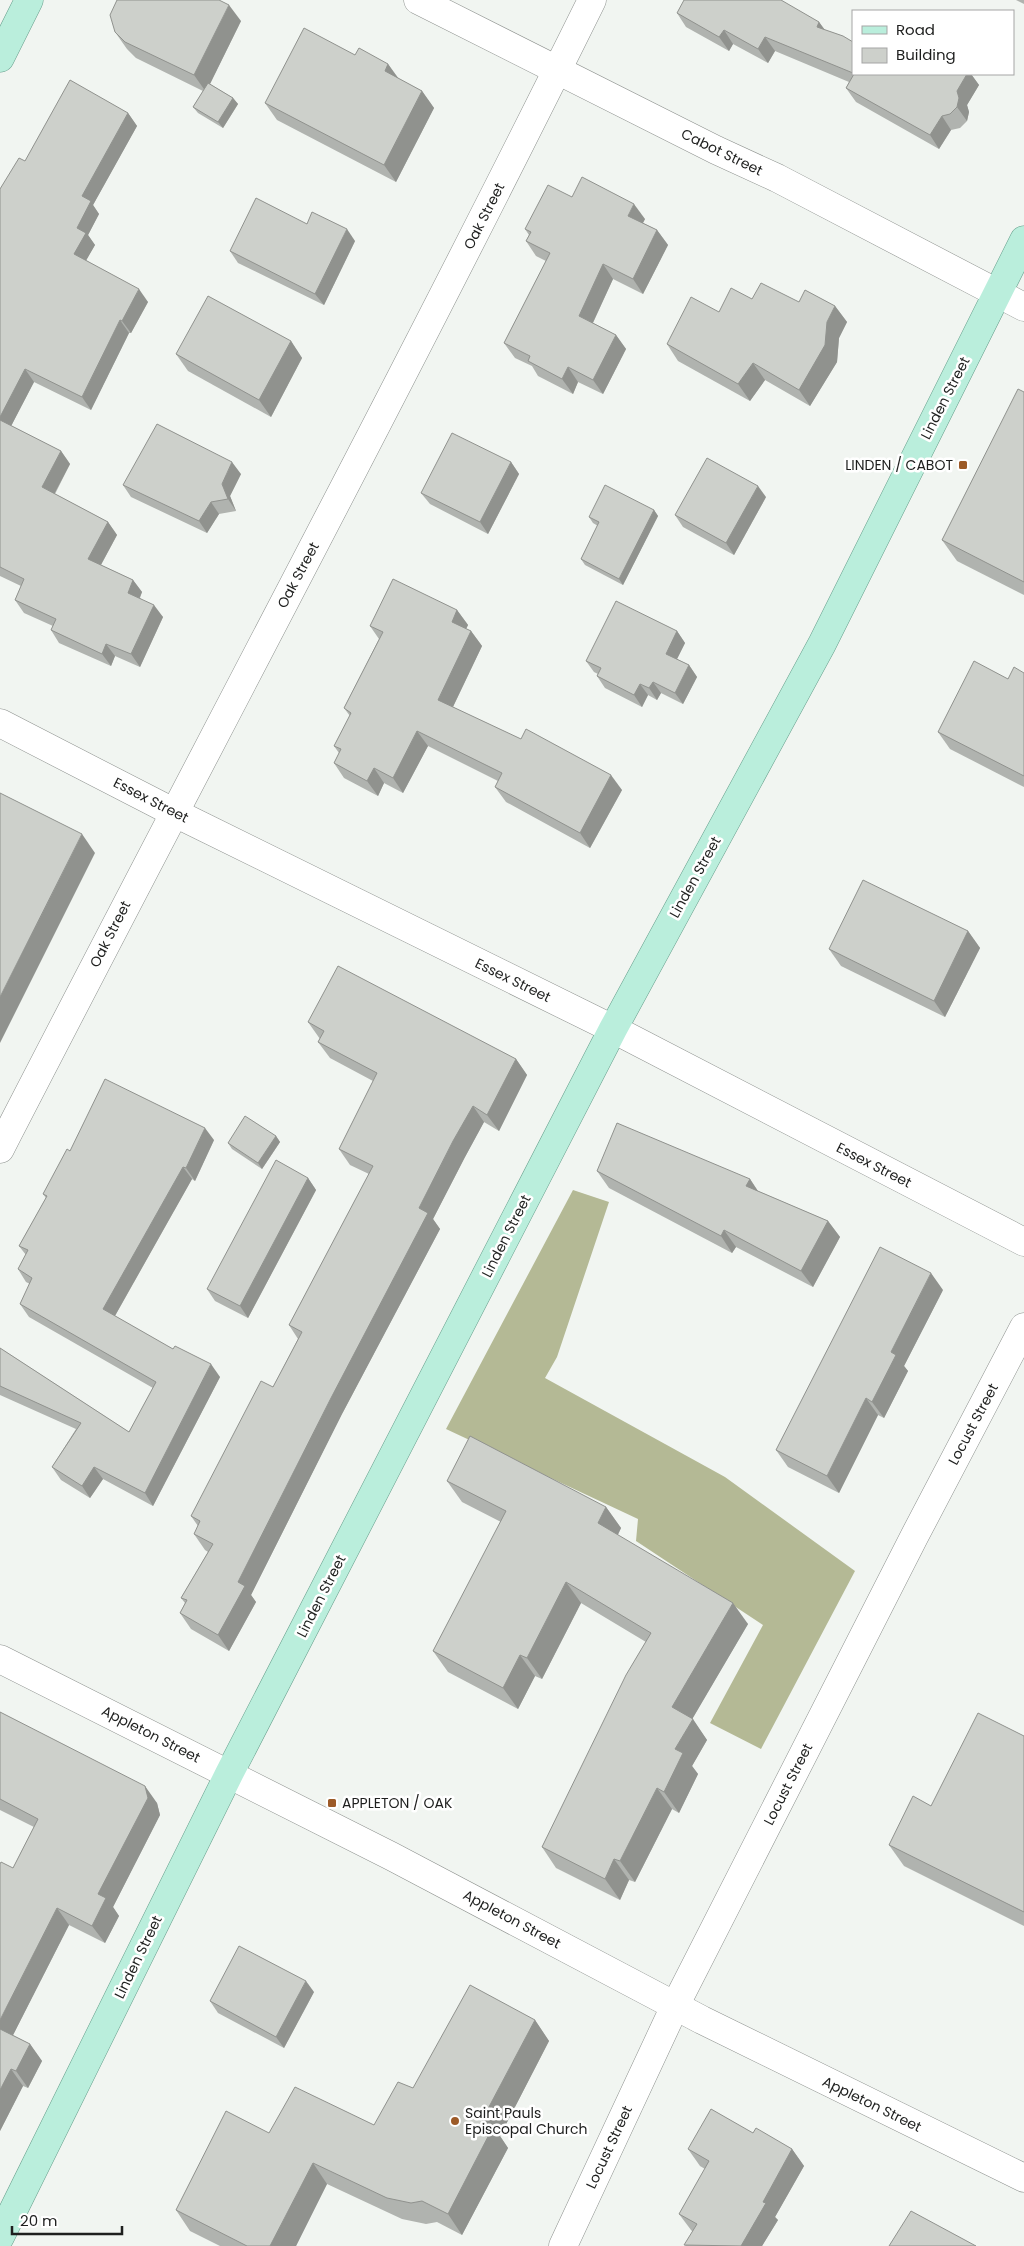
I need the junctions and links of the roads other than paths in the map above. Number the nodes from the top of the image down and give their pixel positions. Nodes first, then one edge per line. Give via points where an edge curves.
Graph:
1 (29, 0) edge
2 (418, 0) edge
3 (592, 0) edge
4 (0, 58) edge
5 (558, 70) junction
6 (1024, 240) edge
7 (998, 294) junction
8 (1024, 307) edge
9 (0, 723) edge
10 (173, 812) junction
11 (613, 1029) junction
12 (0, 1149) edge
13 (1024, 1242) edge
14 (1024, 1327) edge
15 (0, 1660) edge
16 (229, 1774) junction
17 (675, 2006) junction
18 (1024, 2178) edge
19 (0, 2237) edge
20 (563, 2246) edge

1 - 4 main road
2 - 5 street, Cabot Street
3 - 5 street, Oak Street
5 - 7 street, Cabot Street via 777,178
5 - 10 street, Oak Street via 392,397
6 - 7 main road, Linden Street
7 - 8 street, Cabot Street
7 - 11 main road, Linden Street via 822,644
9 - 10 street, Essex Street
10 - 11 street, Essex Street
10 - 12 street, Oak Street
11 - 13 street, Essex Street
11 - 16 main road, Linden Street
14 - 17 street, Locust Street
15 - 16 street, Appleton Street
16 - 17 street, Appleton Street via 398,1859
16 - 19 main road, Linden Street
17 - 18 street, Appleton Street
17 - 20 street, Locust Street

